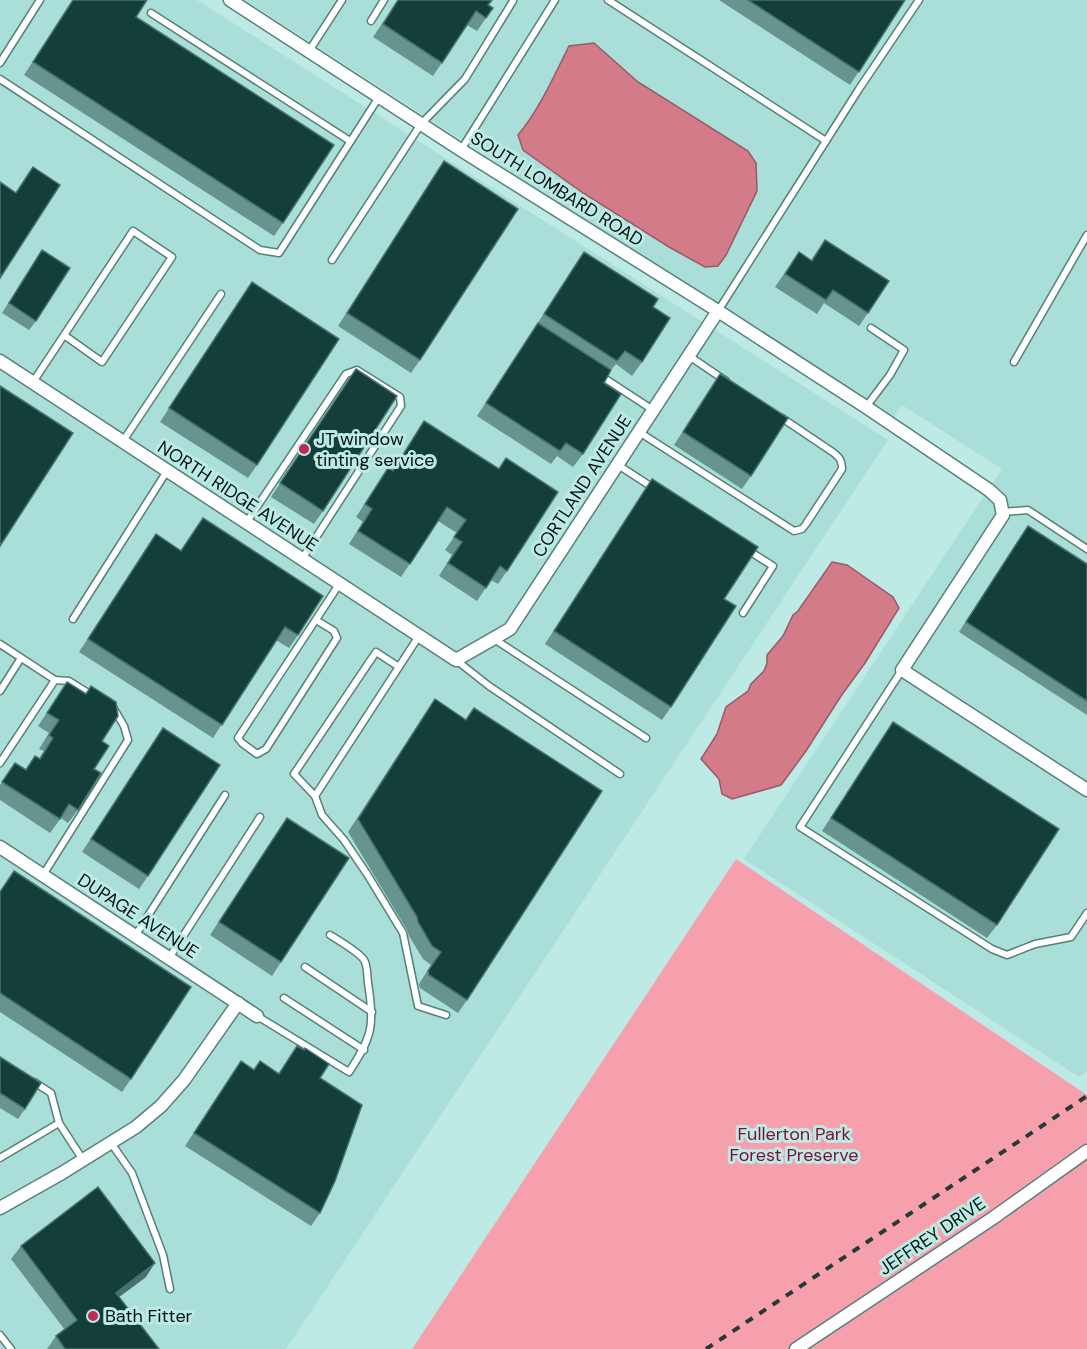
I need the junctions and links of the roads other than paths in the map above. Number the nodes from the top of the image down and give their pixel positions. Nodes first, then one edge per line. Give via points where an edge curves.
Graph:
1 (40, 0) edge
2 (342, 0) edge
3 (384, 0) edge
4 (555, 0) edge
5 (608, 0) edge
6 (919, 0) edge
7 (513, 1) edge
8 (238, 2) edge
9 (151, 13) dead end
10 (371, 21) dead end
11 (309, 51) junction
12 (0, 63) edge
13 (0, 79) edge
14 (379, 97) junction
15 (421, 124) junction
16 (350, 141) junction
17 (826, 141) junction
18 (460, 150) junction
19 (1087, 235) edge
20 (332, 260) dead end
21 (221, 294) dead end
22 (718, 311) junction
23 (871, 328) dead end
24 (64, 335) junction
25 (689, 356) junction
26 (0, 361) edge
27 (1014, 362) dead end
28 (596, 373) edge
29 (32, 382) junction
30 (728, 382) edge
31 (866, 407) junction
32 (653, 410) junction
33 (776, 414) edge
34 (639, 432) junction
35 (123, 442) junction
36 (618, 465) junction
37 (167, 471) junction
38 (657, 490) edge
39 (1002, 512) junction
40 (246, 523) junction
41 (744, 547) edge
42 (1087, 549) edge
43 (302, 559) junction
44 (340, 583) junction
45 (743, 613) dead end
46 (74, 619) dead end
47 (316, 620) junction
48 (419, 636) junction
49 (494, 639) junction
50 (0, 644) edge
51 (21, 658) junction
52 (456, 660) junction
53 (399, 667) junction
54 (902, 670) junction
55 (55, 680) junction
56 (0, 691) edge
57 (97, 699) edge
58 (106, 704) edge
59 (646, 738) dead end
60 (0, 763) edge
61 (620, 774) dead end
62 (1087, 790) edge
63 (225, 795) dead end
64 (315, 796) junction
65 (260, 817) dead end
66 (0, 847) edge
67 (42, 875) junction
68 (1087, 914) edge
69 (330, 934) dead end
70 (135, 936) junction
71 (169, 958) junction
72 (305, 966) dead end
73 (284, 998) dead end
74 (238, 1003) junction
75 (372, 1012) junction
76 (446, 1015) dead end
77 (257, 1016) joint
78 (363, 1050) junction
79 (31, 1080) edge
80 (59, 1123) junction
81 (110, 1143) junction
82 (1087, 1151) edge
83 (0, 1158) edge
84 (83, 1160) junction
85 (0, 1208) edge
86 (170, 1289) dead end
87 (0, 1335) edge
88 (11, 1349) edge
89 (796, 1349) edge

1 - 12 lane
2 - 11 lane
3 - 10 lane
4 - 18 lane
5 - 17 lane
6 - 17 lane
7 - 15 lane via 465,79
8 - 11 street, SOUTH LOMBARD ROAD
9 - 16 lane
11 - 14 street, SOUTH LOMBARD ROAD
13 - 16 lane via 260,250 279,253
14 - 15 street, SOUTH LOMBARD ROAD
14 - 16 lane
15 - 18 street, SOUTH LOMBARD ROAD
15 - 20 lane
17 - 22 lane
18 - 22 street, SOUTH LOMBARD ROAD
19 - 27 lane
21 - 35 lane
22 - 25 street, CORTLAND AVENUE
22 - 31 street, SOUTH LOMBARD ROAD
23 - 31 lane via 904,350
24 - 24 lane via 133,231 172,256 102,362
24 - 29 lane
25 - 30 lane
25 - 32 street, CORTLAND AVENUE
26 - 29 street, NORTH RIDGE AVENUE
28 - 32 lane
29 - 35 street, NORTH RIDGE AVENUE
31 - 39 street, SOUTH LOMBARD ROAD via 989,490 1000,500
32 - 34 street, CORTLAND AVENUE
33 - 34 lane via 834,453 842,463 842,469 806,524 794,531
34 - 36 street, CORTLAND AVENUE
35 - 37 street, NORTH RIDGE AVENUE
36 - 38 lane
36 - 49 street, CORTLAND AVENUE via 510,629
37 - 40 street, NORTH RIDGE AVENUE
37 - 46 lane
39 - 42 lane via 1028,510
39 - 54 street
40 - 43 street, NORTH RIDGE AVENUE
40 - 43 lane via 346,374 357,370 400,397 401,406
41 - 45 lane via 772,566
43 - 44 street, NORTH RIDGE AVENUE
44 - 47 lane
44 - 48 street, NORTH RIDGE AVENUE
47 - 47 lane via 238,738 257,754 266,749 337,638
48 - 52 street, NORTH RIDGE AVENUE
48 - 53 lane
49 - 52 street, CORTLAND AVENUE
49 - 59 lane
50 - 51 lane
51 - 55 lane
51 - 56 lane
52 - 61 lane
53 - 64 lane
53 - 64 lane via 376,652 294,774
54 - 62 street
54 - 68 lane via 800,827 1007,955 1071,937
55 - 57 lane via 69,681
55 - 60 lane
58 - 67 lane via 116,710 128,740
63 - 70 lane
64 - 76 lane via 322,815 367,873 403,933 418,1005
65 - 71 lane
66 - 67 street, DUPAGE AVENUE
67 - 70 street, DUPAGE AVENUE
69 - 75 lane via 365,961
70 - 71 street, DUPAGE AVENUE
71 - 74 street, DUPAGE AVENUE
72 - 75 lane
73 - 78 lane
74 - 77 street, DUPAGE AVENUE
74 - 81 street via 161,1106
75 - 78 lane via 372,1029
77 - 78 lane via 349,1072
79 - 80 lane via 51,1093
80 - 83 lane
80 - 84 lane
81 - 84 street
81 - 86 lane via 132,1173 163,1256
82 - 89 street, JEFFREY DRIVE
84 - 85 street
87 - 88 lane

